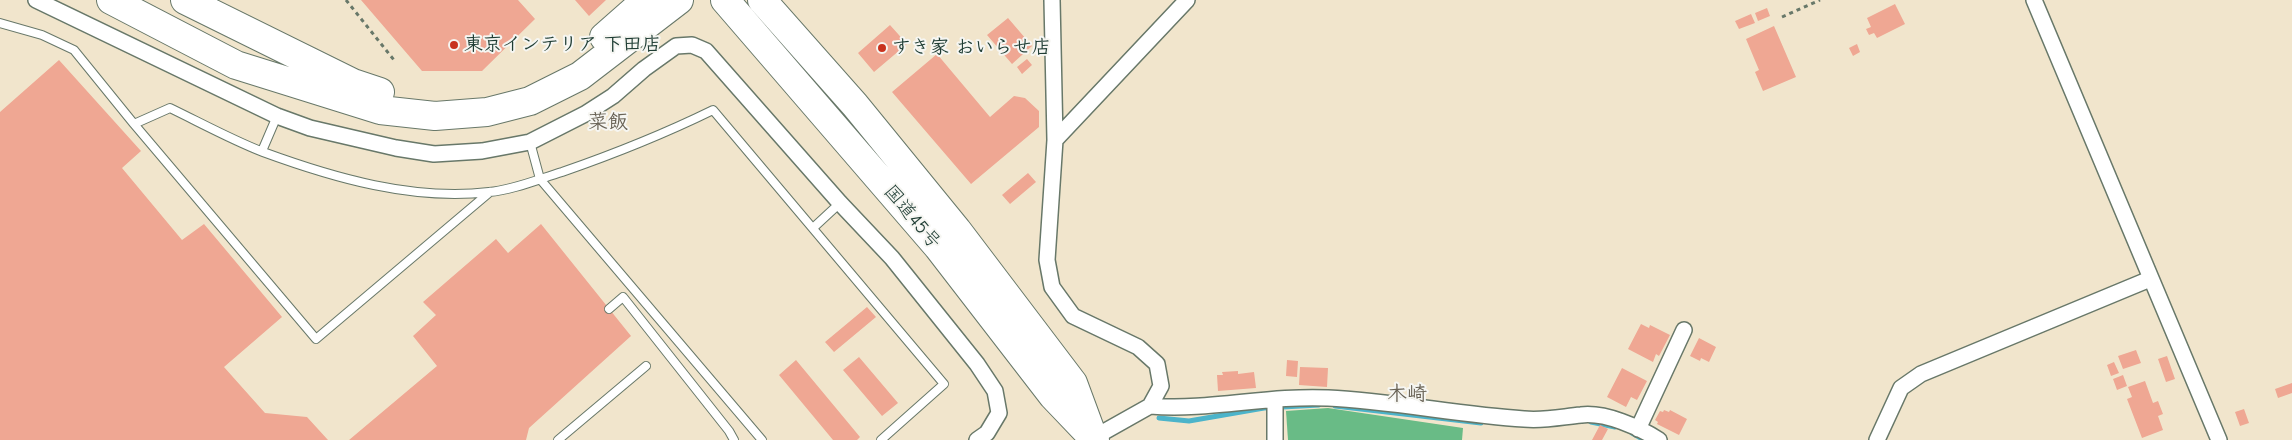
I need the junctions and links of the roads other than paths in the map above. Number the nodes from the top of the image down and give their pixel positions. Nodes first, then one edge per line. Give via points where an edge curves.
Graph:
1 (36, 0) edge
2 (111, 0) edge
3 (185, 0) edge
4 (646, 0) edge
5 (679, 0) edge
6 (725, 0) edge
7 (762, 0) edge
8 (1052, 0) edge
9 (1187, 0) edge
10 (2034, 0) edge
11 (0, 23) edge
12 (276, 116) junction
13 (134, 124) junction
14 (1055, 140) junction
15 (530, 142) junction
16 (262, 151) junction
17 (540, 179) junction
18 (490, 192) junction
19 (840, 203) junction
20 (813, 228) junction
21 (2150, 279) junction
22 (609, 309) dead end
23 (1684, 330) dead end
24 (646, 366) dead end
25 (1275, 400) junction
26 (1150, 406) junction
27 (1638, 429) junction
28 (1094, 439) edge
29 (558, 440) edge
30 (734, 440) edge
31 (762, 440) edge
32 (881, 440) edge
33 (977, 440) edge
34 (1275, 440) edge
35 (1659, 440) edge
36 (1877, 440) edge
37 (2219, 440) edge

1 - 12 street
2 - 5 highway via 236,64 380,110 435,116 487,112 530,101 580,76
3 - 4 highway via 353,83 394,96 448,101 529,83 594,45
6 - 28 highway, 国道45号 via 938,247 1053,396
7 - 28 highway, 国道45号 via 855,105 957,230 1073,383
8 - 14 street
9 - 14 street
10 - 21 street
11 - 13 lane via 42,35 74,50
12 - 15 street via 310,128 434,154 482,151
12 - 16 lane
13 - 16 lane via 170,108
13 - 18 lane via 316,339
14 - 26 street via 1047,260 1052,287 1073,316 1138,347 1157,364 1161,386
15 - 17 lane
15 - 19 street via 613,96 676,46 692,45 706,51 728,74
16 - 18 lane via 318,171 400,190 437,194
17 - 18 lane
17 - 20 lane via 614,154 713,110
17 - 31 lane
19 - 20 lane
19 - 33 street via 892,258 995,391 999,413 988,433
20 - 32 lane via 944,384
21 - 36 street via 1921,374 1901,388
21 - 37 street
22 - 30 lane via 623,297
23 - 27 street
24 - 29 lane
25 - 26 street via 1170,408
25 - 27 street via 1328,398 1477,416 1542,420 1583,414 1618,420
25 - 34 street
26 - 28 street
27 - 35 street

